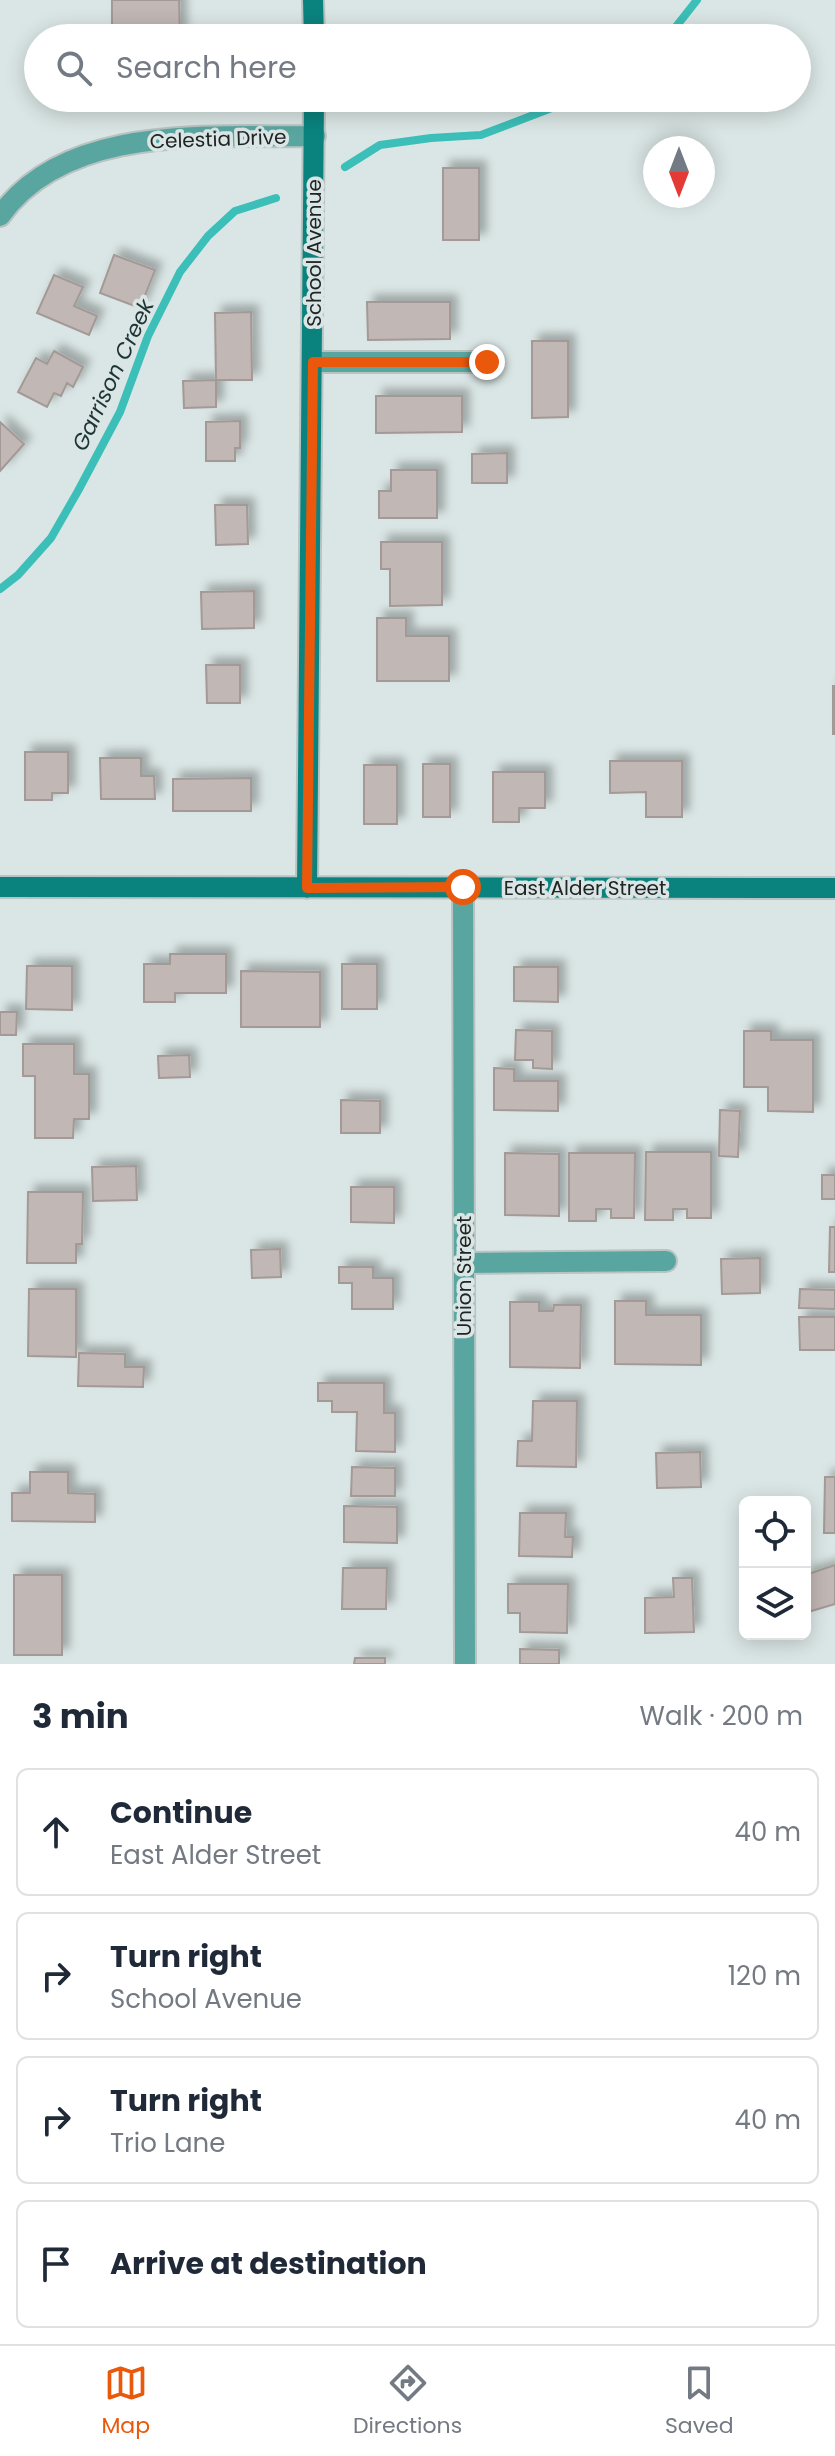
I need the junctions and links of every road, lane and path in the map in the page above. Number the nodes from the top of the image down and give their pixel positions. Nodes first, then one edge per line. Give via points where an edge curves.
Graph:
1 (313, 0) edge
2 (314, 24) edge
3 (314, 112) edge
4 (315, 136) junction
5 (0, 216) edge
6 (313, 362) junction
7 (487, 362) dead end
8 (0, 887) edge
9 (463, 887) junction
10 (307, 888) junction
11 (835, 888) edge
12 (666, 1261) dead end
13 (464, 1263) junction
14 (465, 1664) edge

1 - 2 main road
3 - 4 main road, School Avenue
4 - 5 street, Celestia Drive via 171,139 99,150 34,182
4 - 6 main road, School Avenue
6 - 7 street
6 - 10 main road, School Avenue
8 - 10 main road, East Alder Street
9 - 10 main road, East Alder Street
9 - 11 main road, East Alder Street
9 - 13 street, Union Street
12 - 13 street
13 - 14 street, Union Street

